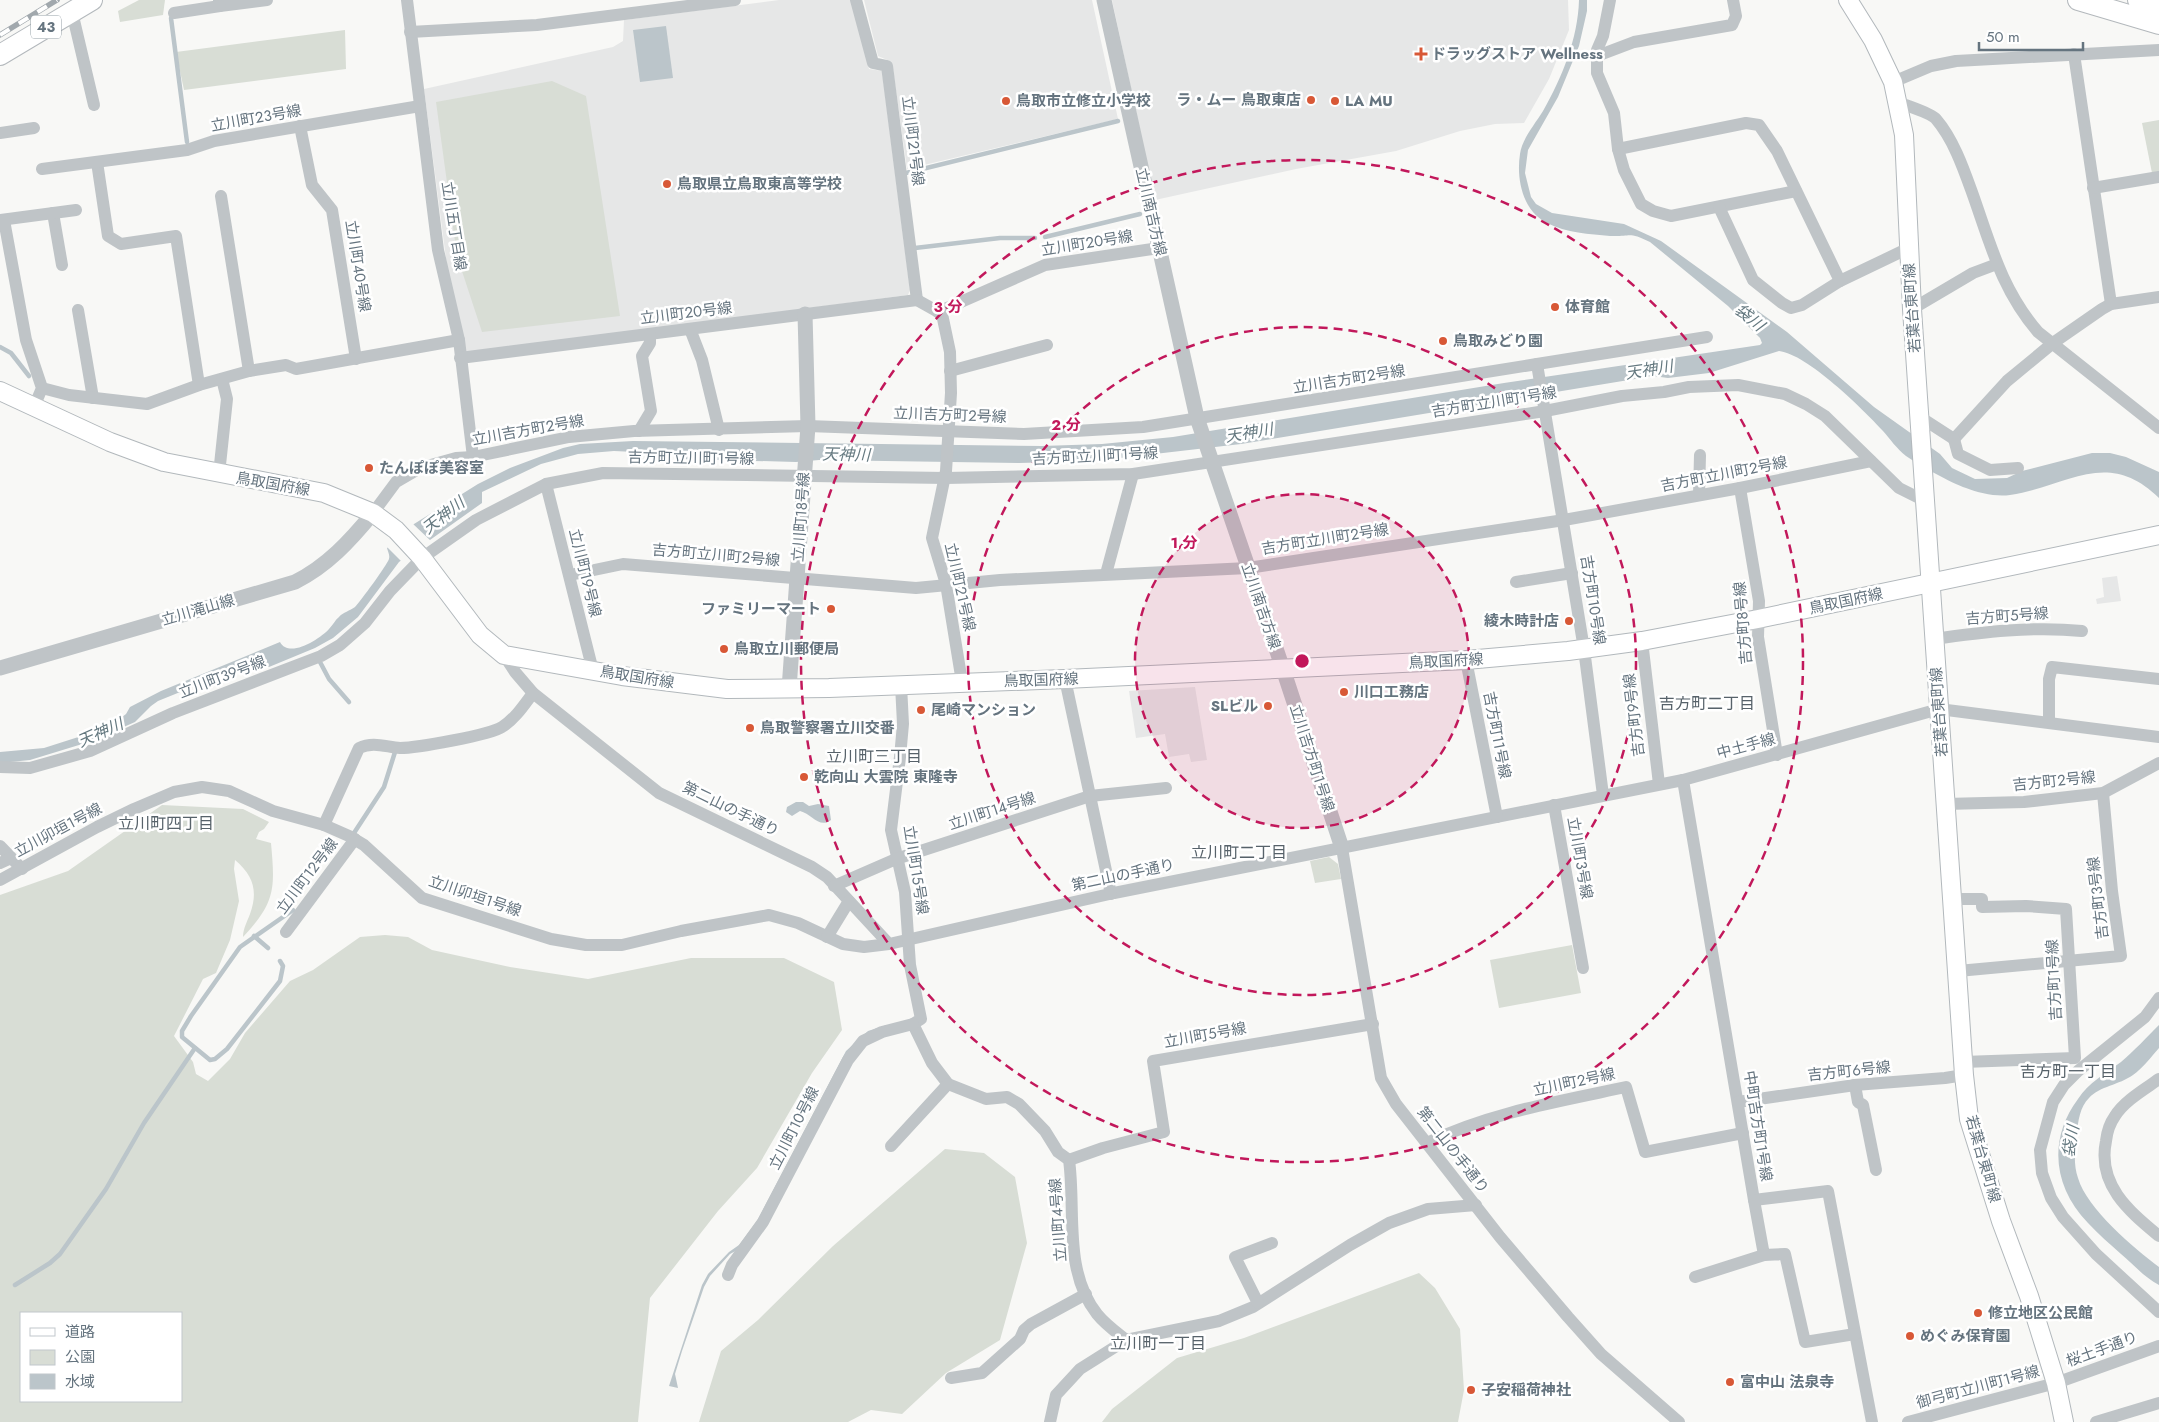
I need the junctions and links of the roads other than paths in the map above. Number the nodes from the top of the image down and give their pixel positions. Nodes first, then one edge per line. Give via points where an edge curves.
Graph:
1 (92, 0) edge
2 (267, 0) edge
3 (406, 0) edge
4 (735, 0) edge
5 (856, 0) edge
6 (1104, 0) edge
7 (1610, 0) edge
8 (1733, 0) edge
9 (1848, 0) edge
10 (2078, 0) edge
11 (2138, 0) edge
12 (219, 3) edge
13 (2159, 6) edge
14 (72, 12) junction
15 (174, 13) dead end
16 (2159, 24) edge
17 (410, 32) junction
18 (2159, 50) edge
19 (2074, 54) junction
20 (0, 55) edge
21 (1597, 56) junction
22 (1893, 82) junction
23 (1898, 102) junction
24 (94, 105) dead end
25 (420, 106) junction
26 (300, 126) junction
27 (34, 128) dead end
28 (0, 133) edge
29 (1618, 149) junction
30 (97, 162) junction
31 (42, 170) dead end
32 (2159, 177) edge
33 (2093, 188) junction
34 (1796, 191) junction
35 (221, 196) dead end
36 (1719, 207) junction
37 (76, 210) dead end
38 (53, 213) junction
39 (2, 220) edge
40 (1159, 248) junction
41 (1908, 248) junction
42 (1997, 264) junction
43 (62, 265) dead end
44 (1840, 280) junction
45 (2159, 297) edge
46 (917, 300) junction
47 (2111, 304) junction
48 (1912, 309) junction
49 (78, 310) dead end
50 (938, 312) junction
51 (805, 314) junction
52 (690, 330) junction
53 (650, 334) junction
54 (1707, 337) dead end
55 (459, 340) junction
56 (2053, 344) junction
57 (1047, 345) dead end
58 (460, 358) junction
59 (356, 359) junction
60 (1538, 367) junction
61 (249, 371) junction
62 (950, 371) junction
63 (222, 379) junction
64 (199, 385) junction
65 (42, 388) junction
66 (0, 391) edge
67 (93, 398) junction
68 (34, 407) junction
69 (1545, 408) junction
70 (1197, 420) junction
71 (1920, 422) junction
72 (2159, 428) edge
73 (719, 430) junction
74 (808, 430) junction
75 (639, 431) junction
76 (948, 435) junction
77 (1954, 439) junction
78 (1700, 455) dead end
79 (474, 457) junction
80 (1210, 460) junction
81 (1871, 461) junction
82 (2018, 468) dead end
83 (805, 473) junction
84 (219, 474) junction
85 (946, 474) junction
86 (1133, 474) junction
87 (546, 484) junction
88 (1740, 488) junction
89 (1699, 495) junction
90 (1925, 496) junction
91 (373, 513) junction
92 (1564, 520) junction
93 (2159, 535) edge
94 (420, 556) junction
95 (1248, 568) junction
96 (1572, 573) junction
97 (1106, 574) junction
98 (570, 576) junction
99 (797, 579) junction
100 (1516, 582) dead end
101 (1930, 583) junction
102 (946, 584) junction
103 (1758, 619) junction
104 (2082, 631) dead end
105 (1934, 639) junction
106 (1642, 641) junction
107 (1584, 649) junction
108 (504, 655) junction
109 (1466, 660) junction
110 (0, 668) edge
111 (1283, 668) junction
112 (592, 671) junction
113 (1065, 679) junction
114 (2159, 679) edge
115 (962, 682) junction
116 (901, 685) junction
117 (789, 689) junction
118 (533, 693) junction
119 (1939, 709) junction
120 (2049, 721) junction
121 (2159, 737) edge
122 (1777, 755) junction
123 (2159, 763) edge
124 (0, 767) edge
125 (1683, 780) junction
126 (1659, 784) junction
127 (1166, 788) dead end
128 (2103, 793) junction
129 (1603, 795) junction
130 (1090, 796) junction
131 (1945, 804) junction
132 (1554, 805) junction
133 (1497, 816) junction
134 (324, 825) junction
135 (355, 839) junction
136 (0, 846) edge
137 (1342, 848) junction
138 (896, 859) junction
139 (5, 861) edge
140 (22, 869) junction
141 (0, 880) edge
142 (834, 886) junction
143 (1111, 894) junction
144 (1952, 899) junction
145 (848, 902) junction
146 (286, 932) dead end
147 (827, 937) junction
148 (909, 940) junction
149 (889, 944) junction
150 (2070, 960) junction
151 (1583, 968) dead end
152 (1958, 971) junction
153 (2159, 998) edge
154 (913, 1024) junction
155 (1373, 1024) junction
156 (2076, 1064) junction
157 (1963, 1068) junction
158 (2159, 1079) edge
159 (948, 1084) junction
160 (1855, 1085) junction
161 (1738, 1102) junction
162 (1743, 1133) junction
163 (1427, 1143) junction
164 (891, 1146) dead end
165 (1069, 1160) junction
166 (1876, 1170) dead end
167 (1754, 1200) junction
168 (1476, 1205) junction
169 (2159, 1236) edge
170 (1272, 1243) dead end
171 (1764, 1256) junction
172 (728, 1275) dead end
173 (1695, 1277) dead end
174 (1086, 1294) junction
175 (1258, 1303) junction
176 (2159, 1312) edge
177 (1855, 1334) junction
178 (1126, 1340) junction
179 (2159, 1346) edge
180 (951, 1378) dead end
181 (2056, 1383) junction
182 (2159, 1403) edge
183 (1050, 1422) edge
184 (1679, 1422) edge
185 (1872, 1422) edge
186 (1908, 1422) edge
187 (2064, 1422) edge
188 (2096, 1422) edge

1 - 14 main road, 43
2 - 12 street
3 - 17 street, 立川五丁目線
4 - 17 street via 537,25
5 - 46 street, 立川町21号線 via 873,63 887,66
6 - 40 street, 立川南吉方線
7 - 21 street
8 - 21 street via 1736,16 1732,25 1634,42
9 - 22 main road, 若葉台東町線 via 1873,40
10 - 16 main road
11 - 13 main road
12 - 15 street
14 - 20 main road, 43
14 - 24 street
17 - 25 street, 立川五丁目線
18 - 19 street
19 - 22 street via 1942,62
19 - 33 street
21 - 29 street via 1597,73 1614,113
22 - 23 main road, 若葉台東町線
23 - 41 main road, 若葉台東町線 via 1906,161
23 - 42 street via 1935,118 1949,139 1968,181
25 - 26 street, 立川町23号線
25 - 55 street, 立川五丁目線 via 438,250
26 - 30 street, 立川町23号線 via 214,141 187,150
26 - 59 street, 立川町40号線 via 312,185 332,210
27 - 28 street
29 - 34 street via 1752,123 1764,129
29 - 36 street via 1636,198 1653,211 1671,216
30 - 31 street, 立川町23号線
30 - 64 street via 108,236 121,244 176,236
32 - 33 street
33 - 47 street
34 - 36 street
34 - 44 street
35 - 61 street
36 - 44 street via 1753,280 1782,303 1795,308
37 - 38 street
38 - 39 street
38 - 43 street
39 - 65 street via 26,340
40 - 50 street, 立川町20号線 via 1045,265
40 - 70 street, 立川南吉方線
41 - 44 street
41 - 48 main road, 若葉台東町線
42 - 48 street via 1973,273
42 - 56 street via 2023,314
45 - 47 street
46 - 50 street
46 - 51 street, 立川町20号線
47 - 56 street
48 - 71 main road, 若葉台東町線
49 - 67 street
50 - 62 street via 942,314 948,337
51 - 52 street, 立川町20号線
51 - 74 street, 立川町18号線
52 - 53 street, 立川町20号線
52 - 73 street via 702,360
53 - 58 street, 立川町20号線
53 - 75 street via 650,343 642,356 651,411
54 - 60 street, 立川吉方町2号線
55 - 58 street, 立川五丁目線
55 - 59 street
56 - 72 street
56 - 77 street via 2007,381
57 - 62 street
58 - 79 street, 立川五丁目線
59 - 61 street via 296,369 286,365
60 - 69 street, 吉方町10号線
60 - 70 street, 立川吉方町2号線
61 - 63 street
62 - 76 street
63 - 64 street
63 - 84 street via 227,399
64 - 67 street via 147,404
65 - 67 street
65 - 68 street
66 - 68 main road, 鳥取国府線
68 - 84 main road, 鳥取国府線 via 164,462
69 - 80 street, 吉方町立川町1号線
69 - 81 street, 吉方町立川町1号線 via 1689,387 1738,385 1785,394 1825,416
69 - 92 street, 吉方町10号線
70 - 76 street, 立川吉方町2号線 via 1143,427
70 - 80 street, 立川南吉方線
71 - 77 street via 1940,429
71 - 90 main road, 若葉台東町線
73 - 74 street, 立川吉方町2号線
73 - 75 street, 立川吉方町2号線
74 - 76 street, 立川吉方町2号線
74 - 83 street, 立川町18号線
75 - 79 street, 立川吉方町2号線 via 569,437
76 - 85 street, 立川町21号線
77 - 82 street via 1958,454 1990,470
78 - 89 street
79 - 91 street, 立川吉方町2号線 via 456,458 406,475 396,482
80 - 86 street, 吉方町立川町1号線
80 - 95 street, 立川南吉方線
81 - 88 street, 吉方町立川町2号線
81 - 90 street, 吉方町立川町1号線 via 1898,488
83 - 85 street, 吉方町立川町1号線
83 - 87 street, 吉方町立川町1号線 via 603,473
83 - 99 street, 立川町18号線
84 - 91 main road, 鳥取国府線 via 324,493
85 - 86 street, 吉方町立川町1号線
85 - 102 street, 立川町21号線 via 932,538
86 - 97 street
87 - 94 street, 吉方町立川町1号線 via 476,520
87 - 98 street, 立川町19号線
88 - 89 street, 吉方町立川町2号線
88 - 103 street, 吉方町8号線 via 1759,600
89 - 92 street, 吉方町立川町2号線
90 - 101 main road, 若葉台東町線
91 - 94 main road, 鳥取国府線 via 396,530
91 - 110 street, 立川滝山線 via 335,555 295,582
92 - 95 street, 吉方町立川町2号線
92 - 96 street, 吉方町10号線
93 - 101 main road, 鳥取国府線
94 - 108 main road, 鳥取国府線 via 480,635
94 - 124 street, 立川町39号線 via 359,630 321,656 173,713 90,751 30,768
95 - 97 street, 吉方町立川町2号線
95 - 111 street, 立川南吉方線
96 - 100 street
96 - 107 street, 吉方町10号線
97 - 102 street, 吉方町立川町2号線
98 - 99 street, 吉方町立川町2号線 via 623,564
98 - 112 street, 立川町19号線
99 - 102 street, 吉方町立川町2号線 via 916,588
99 - 117 street, 立川町18号線
101 - 103 main road, 鳥取国府線
101 - 105 main road, 若葉台東町線
102 - 115 street, 立川町21号線
103 - 106 main road, 鳥取国府線
103 - 122 street, 吉方町8号線
104 - 105 street, 吉方町5号線 via 2025,630
105 - 119 main road, 若葉台東町線
106 - 107 main road, 鳥取国府線
106 - 126 street, 吉方町9号線
107 - 109 main road, 鳥取国府線
107 - 129 street, 吉方町10号線
108 - 112 main road, 鳥取国府線
108 - 118 street, 第二山の手通り
109 - 111 main road, 鳥取国府線
109 - 133 street, 吉方町11号線
111 - 113 main road, 鳥取国府線
111 - 137 street, 立川吉方町1号線
112 - 117 main road, 鳥取国府線 via 719,688
113 - 115 main road, 鳥取国府線
113 - 130 street
114 - 120 street via 2052,667
115 - 116 main road, 鳥取国府線
116 - 117 main road, 鳥取国府線
116 - 138 street, 立川町15号線 via 901,749 891,830
118 - 134 street via 514,718 496,731 412,747 367,744 359,748
118 - 142 street, 第二山の手通り via 660,793 812,866
119 - 120 street, 中土手線
119 - 122 street, 中土手線
119 - 131 main road, 若葉台東町線
120 - 121 street, 中土手線
122 - 125 street, 中土手線
123 - 128 street, 吉方町2号線
125 - 126 street, 中土手線
125 - 161 street, 中町吉方町1号線
126 - 129 street, 中土手線
127 - 130 street, 立川町14号線
128 - 131 street, 吉方町2号線 via 2024,802
128 - 150 street, 吉方町3号線 via 2122,956
129 - 132 street, 中土手線
130 - 138 street, 立川町14号線
130 - 143 street
131 - 144 main road, 若葉台東町線
132 - 133 street, 中土手線
132 - 151 street, 立川町3号線
133 - 137 street, 中土手線
134 - 135 street, 立川卯垣1号線
134 - 140 street, 立川卯垣1号線 via 273,811 228,791 190,788 96,827
135 - 146 street, 立川町12号線
135 - 147 street, 立川卯垣1号線 via 422,898 557,940 622,946 769,915 798,923
136 - 139 street
137 - 143 street, 第二山の手通り
137 - 155 street, 第二山の手通り
138 - 142 street, 立川町14号線
138 - 148 street, 立川町15号線 via 905,892
139 - 140 street
140 - 141 street, 立川卯垣1号線
142 - 145 street, 第二山の手通り
143 - 148 street, 第二山の手通り
144 - 150 street, 吉方町1号線 via 1982,899 1982,906 2066,909
144 - 152 main road, 若葉台東町線
145 - 147 street
145 - 149 street, 第二山の手通り
147 - 149 street, 立川卯垣1号線 via 856,946
148 - 149 street, 第二山の手通り
148 - 154 street via 910,965 921,1019
150 - 152 street, 吉方町3号線
150 - 156 street, 吉方町1号線
152 - 157 main road, 若葉台東町線
153 - 156 street via 2145,1017
154 - 159 street, 立川町4号線 via 932,1064
154 - 172 street, 立川町10号線 via 863,1041 848,1060 763,1222
155 - 163 street, 第二山の手通り via 1381,1078 1396,1104
155 - 165 street, 立川町5号線 via 1153,1061 1164,1132
156 - 157 street
156 - 176 street via 2053,1102 2040,1150 2042,1173 2051,1198 2076,1233
157 - 160 street, 吉方町6号線 via 1945,1078
157 - 181 main road, 若葉台東町線 via 1969,1120
158 - 169 street via 2115,1115 2108,1130 2104,1163 2109,1184 2122,1202
159 - 164 street
159 - 165 street, 立川町4号線 via 986,1099 1007,1097 1019,1104 1045,1130 1058,1152
160 - 161 street, 吉方町6号線
160 - 166 street via 1858,1102 1864,1106
161 - 162 street, 中町吉方町1号線
162 - 163 street, 立川町2号線 via 1645,1152 1626,1087 1528,1108 1445,1134
162 - 167 street, 中町吉方町1号線
163 - 168 street, 第二山の手通り
165 - 174 street, 立川町4号線 via 1073,1245
167 - 171 street
167 - 177 street, 中町吉方町1号線 via 1828,1191
168 - 175 street via 1428,1209 1389,1223
168 - 184 street, 第二山の手通り via 1601,1354
170 - 175 street via 1235,1257
171 - 173 street
171 - 177 street via 1785,1254 1805,1342
174 - 178 street, 立川町4号線 via 1097,1315
174 - 180 street via 1031,1324 1020,1339 982,1373
175 - 178 street via 1220,1320
177 - 185 street, 中町吉方町1号線
178 - 183 street via 1080,1369 1056,1395
179 - 181 street, 桜土手通り
181 - 186 street, 御弓町立川町1号線
181 - 187 main road, 若葉台東町線
182 - 188 street

